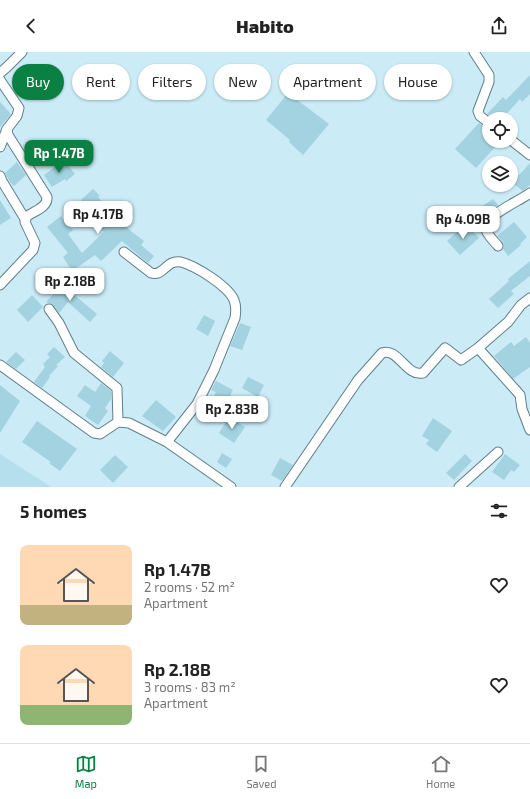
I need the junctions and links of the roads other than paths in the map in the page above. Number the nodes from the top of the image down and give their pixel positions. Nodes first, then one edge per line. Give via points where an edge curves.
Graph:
1 (22, 52) edge
2 (474, 52) edge
3 (0, 73) edge
4 (0, 80) edge
5 (482, 118) edge
6 (7, 129) junction
7 (518, 146) edge
8 (0, 147) edge
9 (530, 155) edge
10 (0, 176) edge
11 (530, 194) edge
12 (25, 219) junction
13 (498, 246) dead end
14 (124, 252) dead end
15 (0, 285) edge
16 (530, 298) edge
17 (49, 309) dead end
18 (478, 348) junction
19 (0, 365) edge
20 (118, 422) junction
21 (530, 430) edge
22 (167, 442) junction
23 (498, 452) dead end
24 (231, 487) edge
25 (285, 487) edge
26 (459, 487) edge

1 - 3 street
2 - 5 street via 489,75 489,82 478,111
4 - 6 street via 19,108 17,116
6 - 8 street
6 - 12 street via 8,135 47,197 46,205
7 - 9 street
10 - 12 street
11 - 13 street via 487,222 487,232
12 - 15 street via 35,243 33,250
14 - 22 street via 151,273 160,273 172,262 196,267 222,285 234,299 235,318 214,370 197,404
16 - 18 street via 508,322
17 - 20 street via 74,353 117,388
18 - 21 street via 520,395
18 - 25 street via 461,360 444,349 420,374 391,353 382,353 358,380
19 - 20 street via 94,433 100,434
20 - 22 street via 129,424
22 - 24 street
23 - 26 street

